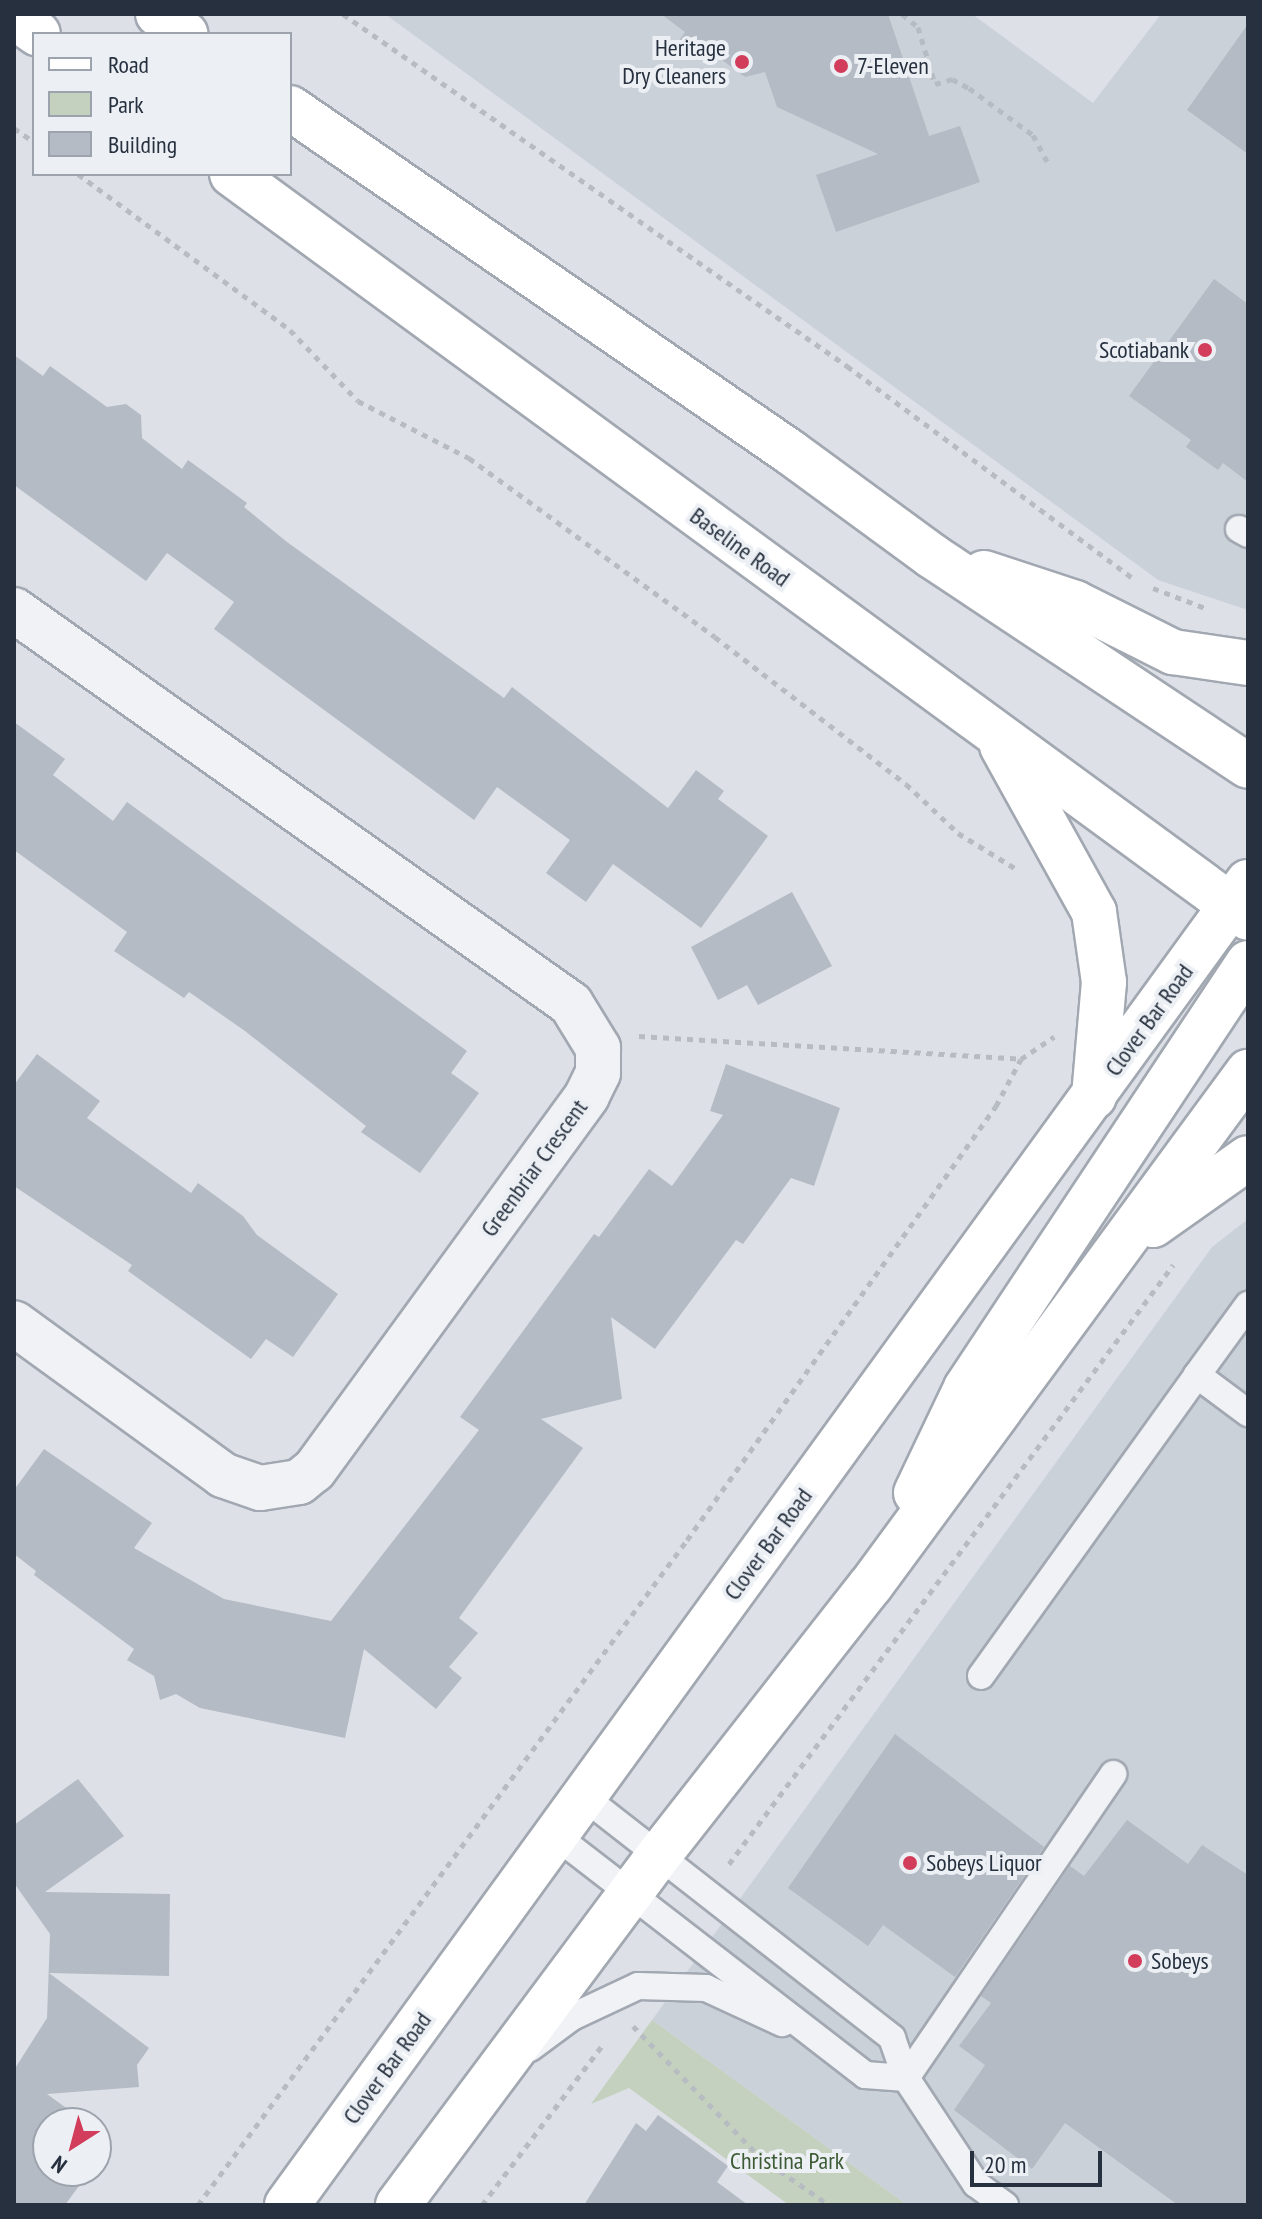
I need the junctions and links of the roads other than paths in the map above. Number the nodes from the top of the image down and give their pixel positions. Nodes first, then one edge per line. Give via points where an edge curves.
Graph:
1 (158, 14) edge
2 (14, 17) edge
3 (35, 32) edge
4 (183, 32) edge
5 (292, 109) edge
6 (235, 176) edge
7 (932, 556) junction
8 (14, 610) edge
9 (1248, 663) edge
10 (995, 734) junction
11 (1248, 766) edge
12 (1242, 902) edge
13 (1248, 963) edge
14 (1248, 1072) edge
15 (1094, 1097) junction
16 (1248, 1158) edge
17 (1122, 1248) junction
18 (1248, 1305) edge
19 (14, 1323) edge
20 (1197, 1375) junction
21 (1248, 1413) edge
22 (871, 1585) junction
23 (981, 1676) dead end
24 (1113, 1774) dead end
25 (584, 1797) junction
26 (556, 1836) junction
27 (659, 1855) junction
28 (631, 1892) junction
29 (818, 2039) junction
30 (495, 2074) junction
31 (906, 2078) junction
32 (287, 2205) edge
33 (398, 2205) edge
34 (1005, 2205) edge

1 - 4 main road
2 - 3 main road
5 - 7 main road via 790,452
6 - 10 main road, Baseline Road
7 - 9 main road via 1075,603 1173,652
7 - 11 main road
8 - 19 street, Greenbriar Crescent via 571,1004 592,1034 598,1073 587,1096 324,1457 299,1482 260,1488 223,1475
10 - 12 main road, Baseline Road
10 - 15 main road via 1094,912 1104,982
12 - 15 main road, Clover Bar Road
13 - 22 main road via 966,1388
14 - 17 main road
15 - 25 main road, Clover Bar Road
16 - 17 main road
17 - 22 main road
18 - 20 lane
20 - 21 lane
20 - 23 lane
22 - 27 main road
24 - 31 lane
25 - 26 main road, Clover Bar Road
25 - 27 lane
26 - 28 lane
26 - 32 main road, Clover Bar Road
27 - 28 main road
27 - 31 lane via 892,2038
28 - 29 lane
28 - 30 main road
29 - 30 lane via 706,1988 638,1986 572,2017
29 - 31 lane via 865,2075
30 - 33 main road
31 - 34 lane via 976,2184

